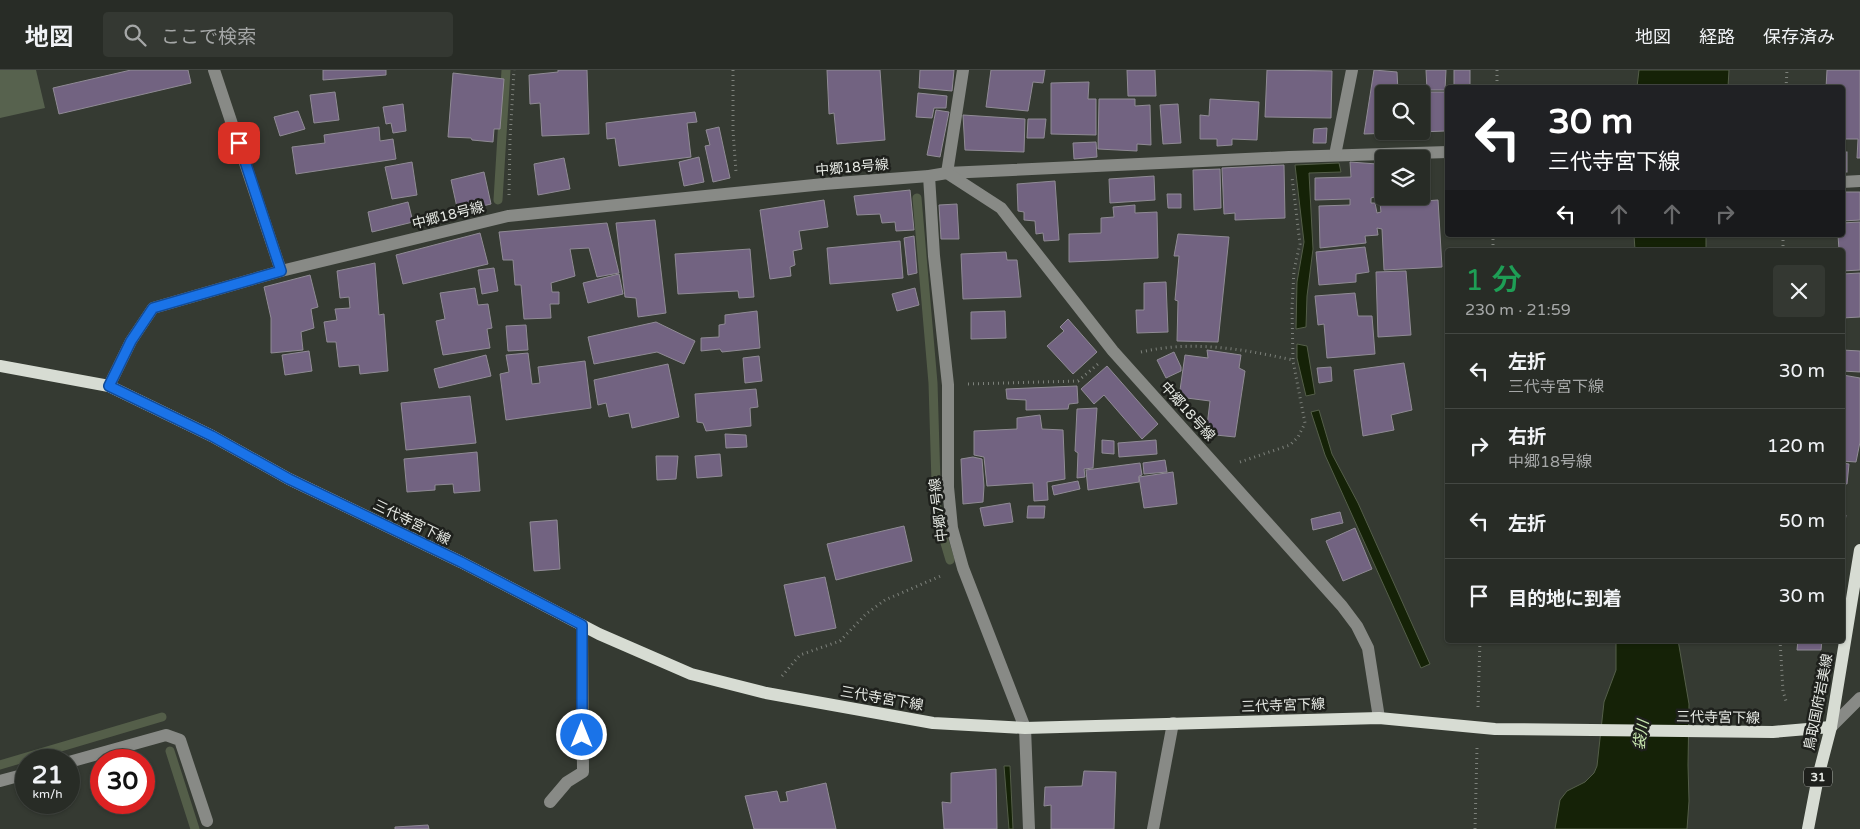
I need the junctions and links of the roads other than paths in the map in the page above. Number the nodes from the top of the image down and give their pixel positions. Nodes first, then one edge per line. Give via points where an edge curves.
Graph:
1 (214, 70) edge
2 (963, 70) edge
3 (1352, 70) edge
4 (1445, 152) edge
5 (1335, 155) junction
6 (948, 173) junction
7 (929, 176) junction
8 (1860, 181) edge
9 (1845, 182) edge
10 (281, 271) junction
11 (0, 366) edge
12 (109, 386) junction
13 (1860, 550) edge
14 (582, 625) junction
15 (1845, 642) edge
16 (1845, 643) edge
17 (1860, 698) edge
18 (1379, 718) junction
19 (1173, 723) junction
20 (1831, 727) junction
21 (1024, 728) junction
22 (80, 759) edge
23 (15, 777) edge
24 (0, 781) edge
25 (550, 802) dead end
26 (207, 821) dead end
27 (1029, 829) edge
28 (1152, 829) edge
29 (1808, 829) edge

1 - 10 street
2 - 6 street
3 - 5 street
4 - 5 street
5 - 6 street
6 - 7 street, 中郷18号線
6 - 18 street, 中郷18号線 via 1001,208 1116,354 1342,606 1368,648
7 - 10 street, 中郷18号線 via 508,216
7 - 21 street, 中郷7号線 via 948,385 948,487 952,528
8 - 9 street
10 - 12 street, 中郷18号線 via 153,308 131,341
11 - 12 main road, 三代寺宮下線
12 - 14 main road, 三代寺宮下線
13 - 15 main road, 鳥取国府岩美線 / 31
14 - 21 main road, 三代寺宮下線 via 691,674 766,693 933,723
14 - 25 street via 583,772 566,782
16 - 20 main road, 鳥取国府岩美線 / 31
17 - 20 street
18 - 19 main road, 三代寺宮下線
18 - 20 main road, 三代寺宮下線 via 1495,729 1773,732
19 - 21 main road, 三代寺宮下線
19 - 28 street
20 - 29 main road, 鳥取国府岩美線 / 31
21 - 27 street, 中郷7号線
22 - 26 street via 166,735 180,740
23 - 24 street

